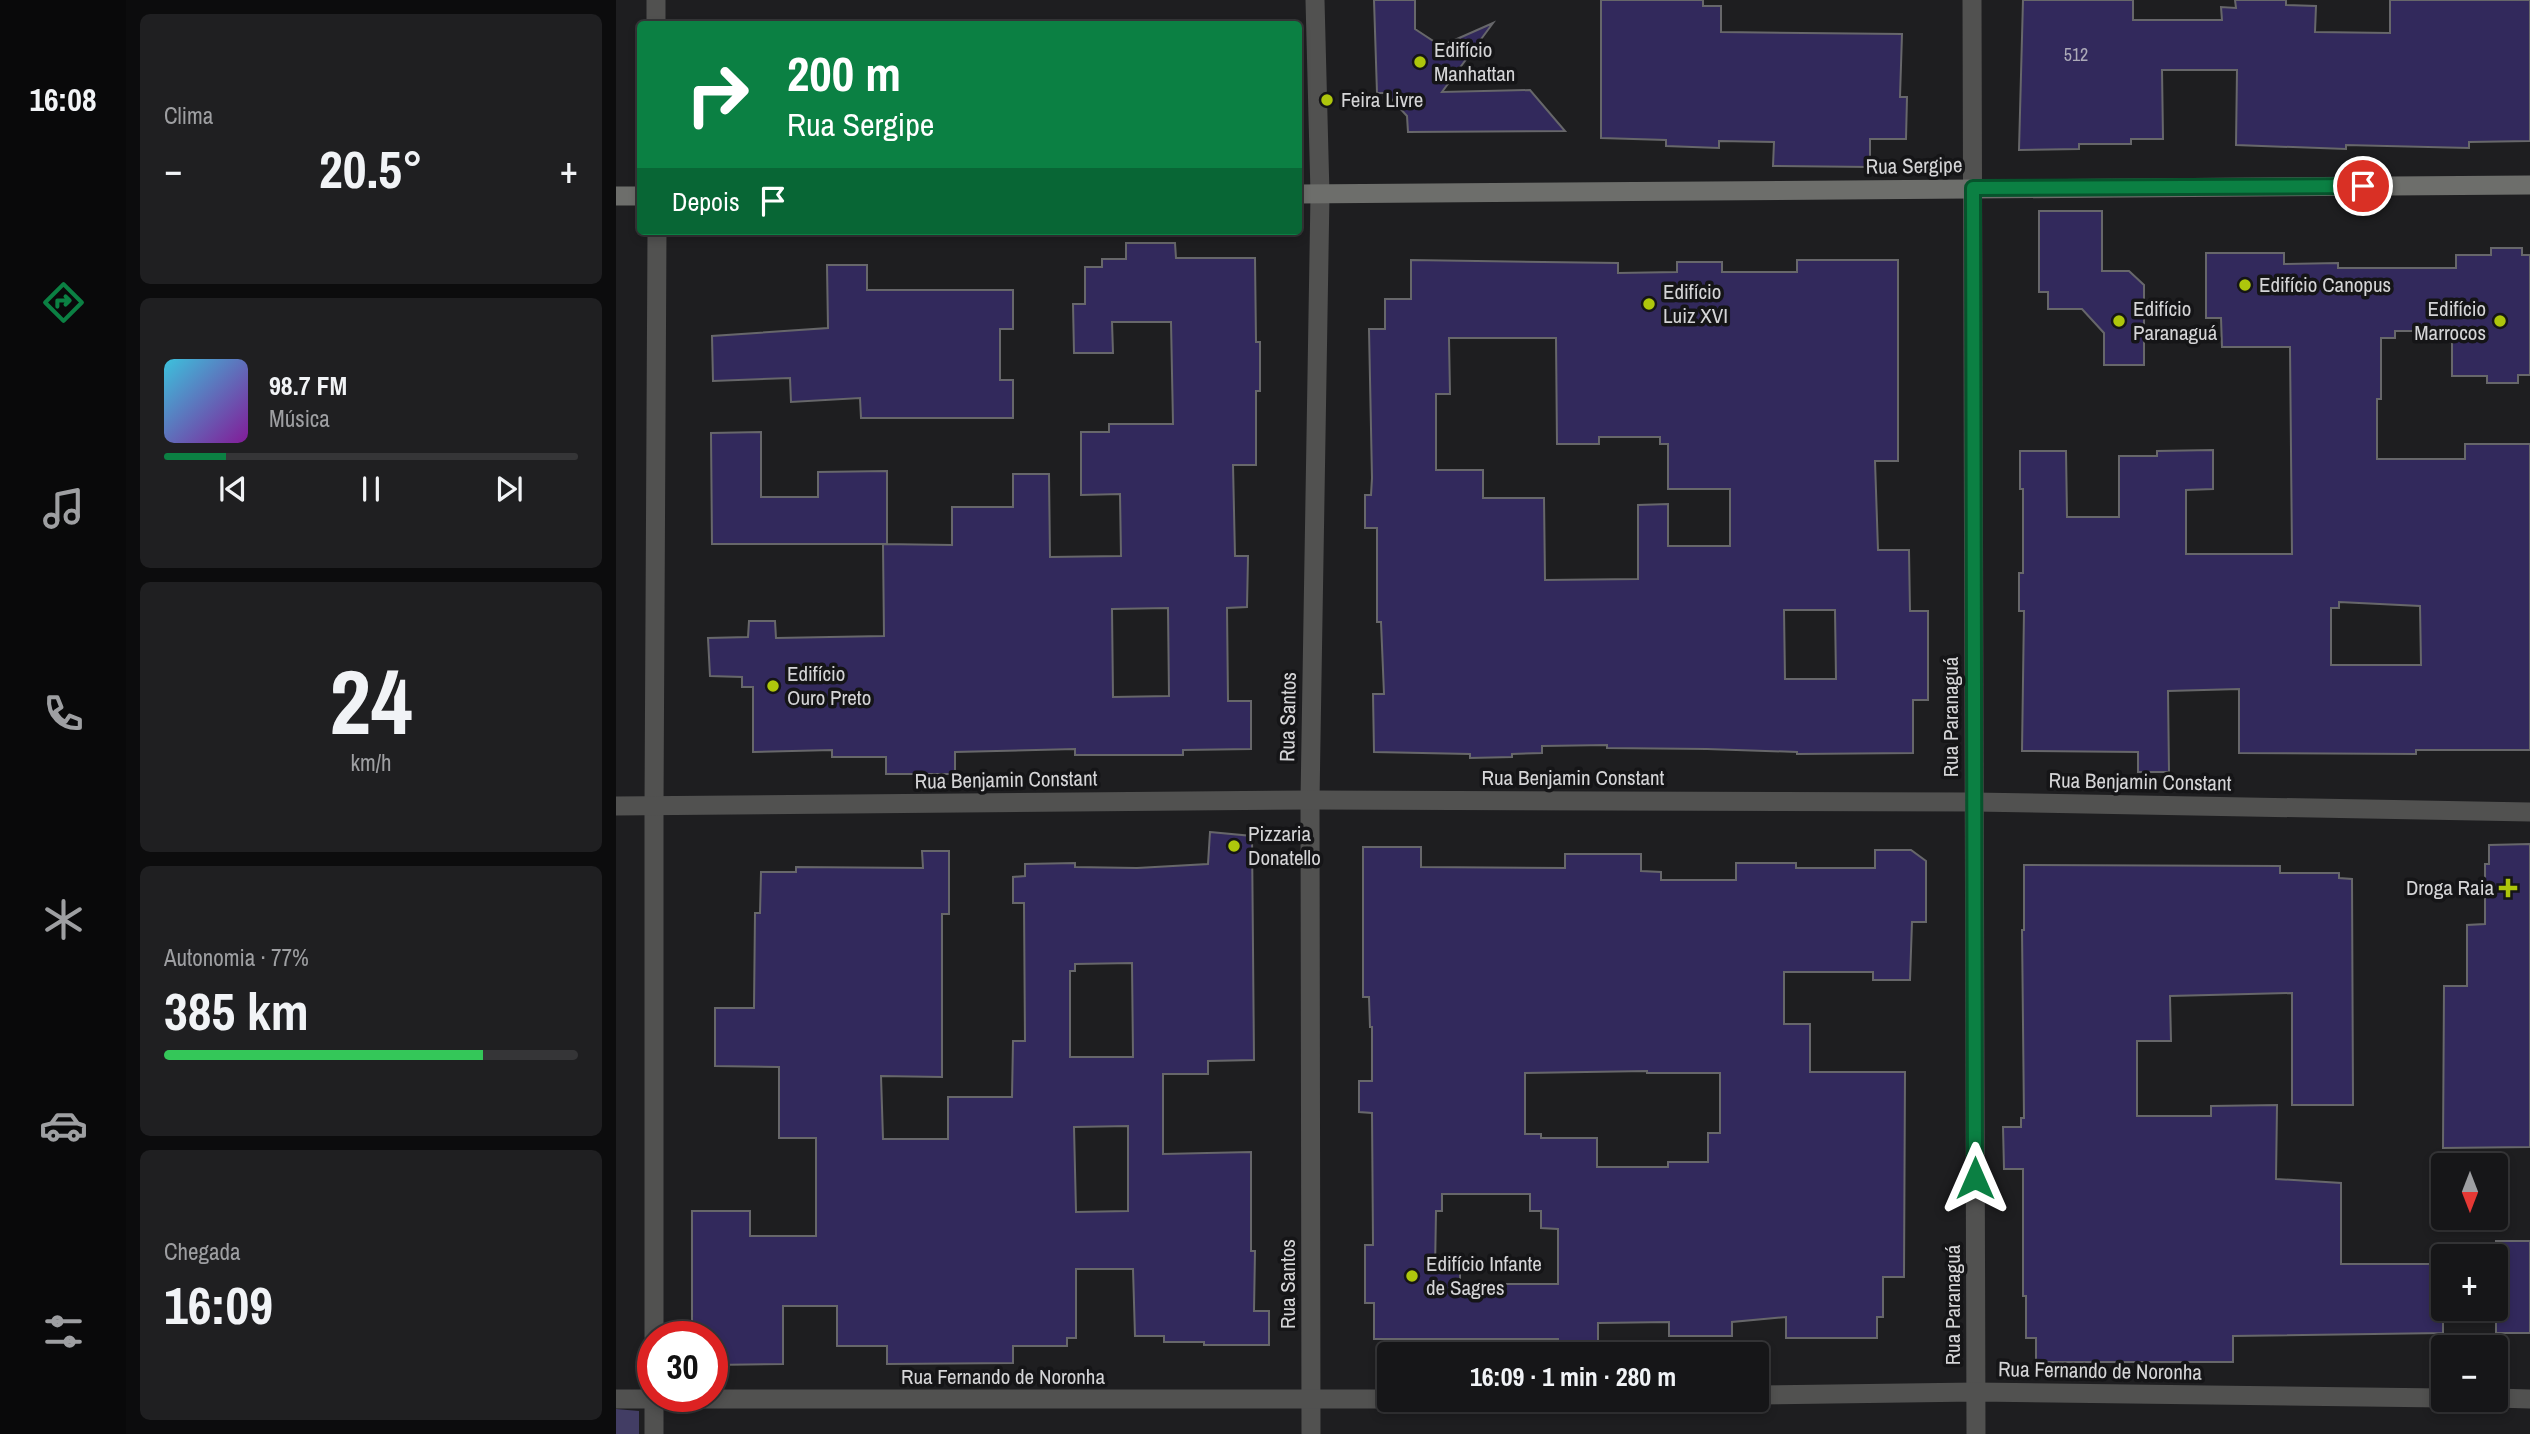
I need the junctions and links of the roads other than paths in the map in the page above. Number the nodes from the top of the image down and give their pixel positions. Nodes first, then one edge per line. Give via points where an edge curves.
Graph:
1 (656, 0) edge
2 (1315, 0) edge
3 (1972, 0) edge
4 (656, 21) edge
5 (2530, 185) edge
6 (1973, 188) junction
7 (1302, 194) edge
8 (1320, 194) junction
9 (616, 196) edge
10 (637, 196) edge
11 (657, 235) edge
12 (1310, 800) junction
13 (1974, 802) junction
14 (616, 806) edge
15 (654, 806) junction
16 (2530, 812) edge
17 (654, 1321) edge
18 (1976, 1392) junction
19 (1769, 1395) edge
20 (637, 1398) edge
21 (728, 1398) edge
22 (2431, 1398) edge
23 (2508, 1398) edge
24 (616, 1399) edge
25 (1377, 1399) edge
26 (2530, 1399) edge
27 (1311, 1400) junction
28 (654, 1412) edge
29 (654, 1434) edge
30 (1311, 1434) edge
31 (1976, 1434) edge

1 - 4 street
2 - 8 street, Rua Santos
3 - 6 street, Rua Paranaguá
5 - 6 main road, Rua Sergipe
6 - 8 main road, Rua Sergipe
6 - 13 street, Rua Paranaguá
7 - 8 main road, Rua Sergipe
8 - 12 street, Rua Santos
9 - 10 main road
11 - 15 street
12 - 13 street, Rua Benjamin Constant
12 - 15 street, Rua Benjamin Constant
12 - 27 street, Rua Santos
13 - 16 street, Rua Benjamin Constant
13 - 18 street, Rua Paranaguá
14 - 15 street, Rua Benjamin Constant
15 - 17 street
18 - 19 street, Rua Fernando de Noronha
18 - 22 street, Rua Fernando de Noronha
18 - 31 street, Rua Paranaguá
20 - 24 street, Rua Fernando de Noronha
21 - 27 street, Rua Fernando de Noronha
23 - 26 street
25 - 27 street, Rua Fernando de Noronha
27 - 30 street, Rua Santos
28 - 29 street

